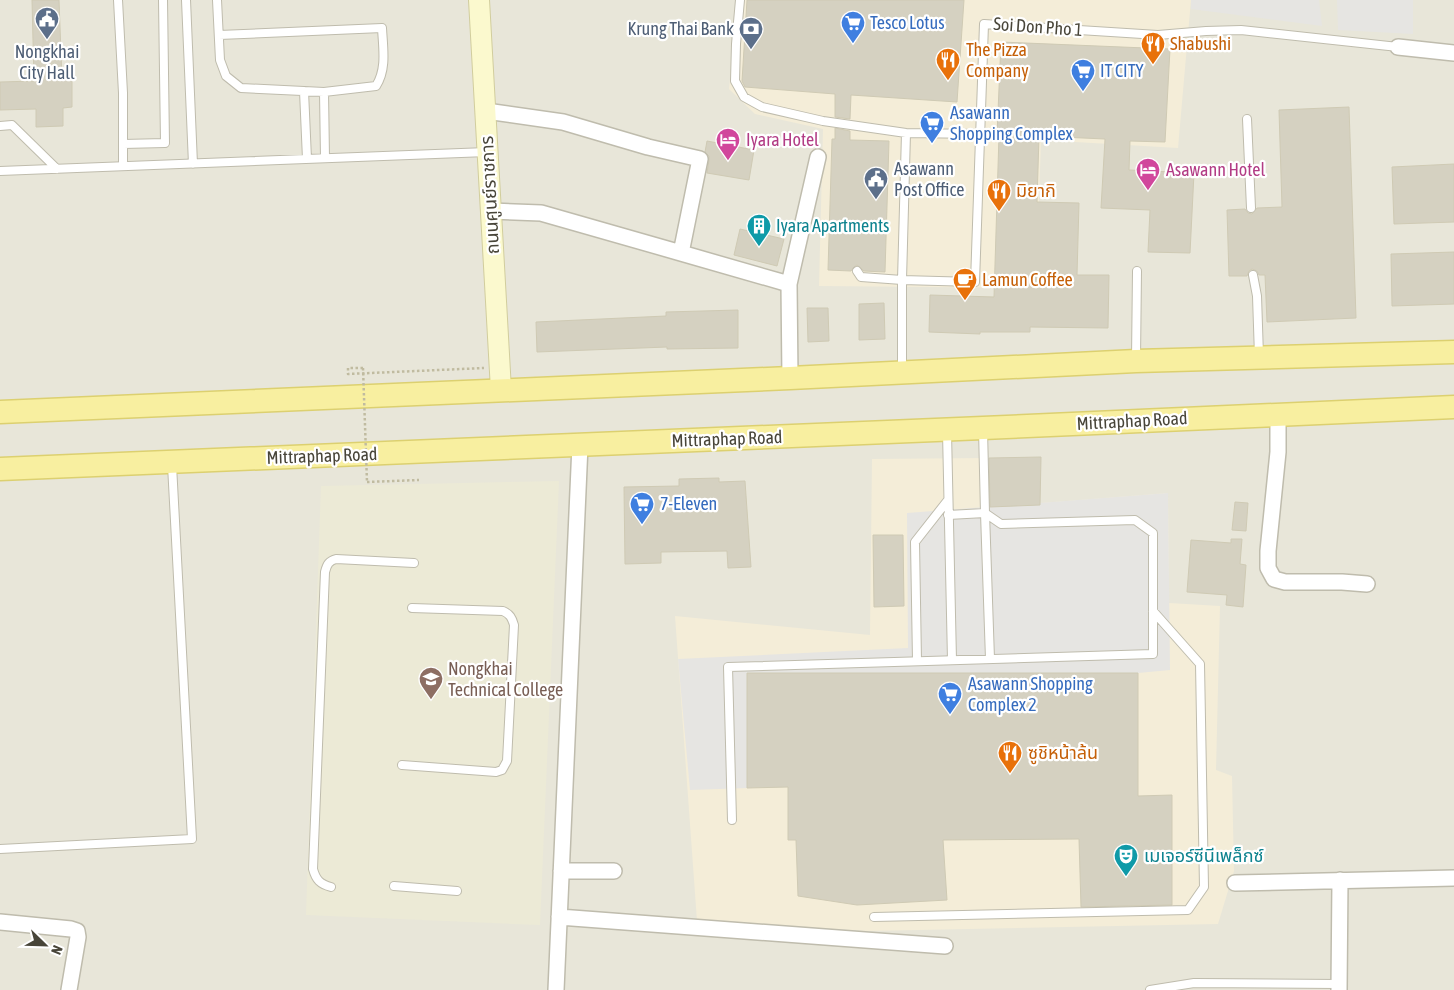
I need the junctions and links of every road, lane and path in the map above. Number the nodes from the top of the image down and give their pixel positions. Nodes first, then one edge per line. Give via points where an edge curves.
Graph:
1 (118, 0) edge
2 (163, 0) edge
3 (186, 0) edge
4 (217, 0) edge
5 (479, 0) edge
6 (740, 0) edge
7 (219, 35) junction
8 (1398, 47) joint
9 (1454, 53) edge
10 (304, 91) junction
11 (324, 92) junction
12 (486, 111) junction
13 (1247, 119) dead end
14 (0, 126) edge
15 (906, 133) junction
16 (980, 134) junction
17 (123, 144) junction
18 (488, 152) junction
19 (818, 157) dead end
20 (326, 158) junction
21 (307, 159) junction
22 (193, 164) junction
23 (123, 166) junction
24 (57, 169) junction
25 (0, 171) edge
26 (1251, 208) dead end
27 (491, 210) junction
28 (681, 252) junction
29 (857, 271) dead end
30 (1137, 271) dead end
31 (1254, 276) dead end
32 (902, 280) junction
33 (789, 284) junction
34 (1454, 352) edge
35 (1259, 358) junction
36 (1136, 362) junction
37 (500, 367) junction
38 (902, 372) junction
39 (790, 378) junction
40 (501, 390) junction
41 (1454, 406) edge
42 (0, 412) edge
43 (1278, 414) junction
44 (983, 428) junction
45 (947, 430) junction
46 (580, 445) junction
47 (172, 463) junction
48 (2, 469) edge
49 (419, 480) dead end
50 (948, 500) junction
51 (985, 513) junction
52 (948, 515) junction
53 (414, 563) dead end
54 (1367, 584) dead end
55 (412, 608) dead end
56 (1153, 612) junction
57 (990, 659) junction
58 (952, 660) junction
59 (917, 661) junction
60 (402, 765) dead end
61 (732, 820) dead end
62 (0, 849) edge
63 (561, 871) junction
64 (614, 872) dead end
65 (1454, 878) edge
66 (1340, 880) junction
67 (1234, 883) dead end
68 (394, 886) dead end
69 (331, 888) dead end
70 (457, 891) dead end
71 (559, 917) junction
72 (874, 918) dead end
73 (0, 922) edge
74 (945, 946) dead end
75 (1339, 987) edge
76 (69, 990) edge
77 (556, 990) edge
78 (1150, 990) edge

1 - 17 lane
2 - 17 lane via 165,144
3 - 22 lane
4 - 7 lane
5 - 12 street, ถนนศูนย์ราชการ
6 - 15 lane via 735,81 744,97 762,107 823,121
7 - 10 lane via 220,60 226,76 241,88
7 - 11 lane via 382,28 384,64 382,77 376,86
8 - 9 street, Soi Don Pho 1
8 - 16 lane, Soi Don Pho 1 via 1241,30 1158,36 984,24
10 - 11 lane
10 - 21 lane
11 - 20 lane
12 - 18 street, ถนนศูนย์ราชการ
12 - 28 street via 563,122 700,159
13 - 26 lane
14 - 24 lane via 12,125
15 - 16 lane
15 - 32 lane
16 - 32 lane, Soi Don Pho 1 via 975,282
17 - 23 lane
18 - 20 lane
18 - 27 street, ถนนศูนย์ราชการ
19 - 33 street
20 - 21 lane
21 - 22 lane
22 - 23 lane
23 - 24 lane
24 - 25 lane
27 - 28 street via 541,213
27 - 37 street, ถนนศูนย์ราชการ
28 - 33 street
29 - 32 lane via 862,277
30 - 36 lane
31 - 35 lane
32 - 38 lane
33 - 39 street
34 - 35 main road
35 - 36 main road
36 - 38 main road
37 - 40 street, ถนนศูนย์ราชการ
37 - 49 path, bridge via 348,374 348,368 363,368 367,482
38 - 39 main road
39 - 40 main road
40 - 42 main road
41 - 43 main road, Mittraphap Road
43 - 44 main road, Mittraphap Road
43 - 54 street via 1268,568 1274,579 1284,582
44 - 45 main road, Mittraphap Road
44 - 51 lane
45 - 46 main road, Mittraphap Road
45 - 50 lane
46 - 47 main road, Mittraphap Road
46 - 63 street
47 - 48 main road, Mittraphap Road
47 - 62 lane via 192,839
50 - 52 lane
50 - 59 lane via 916,542
51 - 52 lane
51 - 56 lane via 1001,524 1135,520 1153,533
51 - 57 lane
52 - 58 lane
53 - 69 lane via 336,559 327,565 325,572 313,869 315,878
55 - 60 lane via 503,611 512,618 507,760 502,770 496,772
56 - 57 lane via 1152,654
56 - 72 lane via 1200,664 1204,887 1188,910
57 - 58 lane
58 - 59 lane
59 - 61 lane via 728,667
63 - 64 street
63 - 71 street
65 - 66 street
66 - 67 street
66 - 75 street
68 - 70 lane
71 - 74 street
71 - 77 street
73 - 76 street via 77,932
75 - 78 lane via 1194,983

